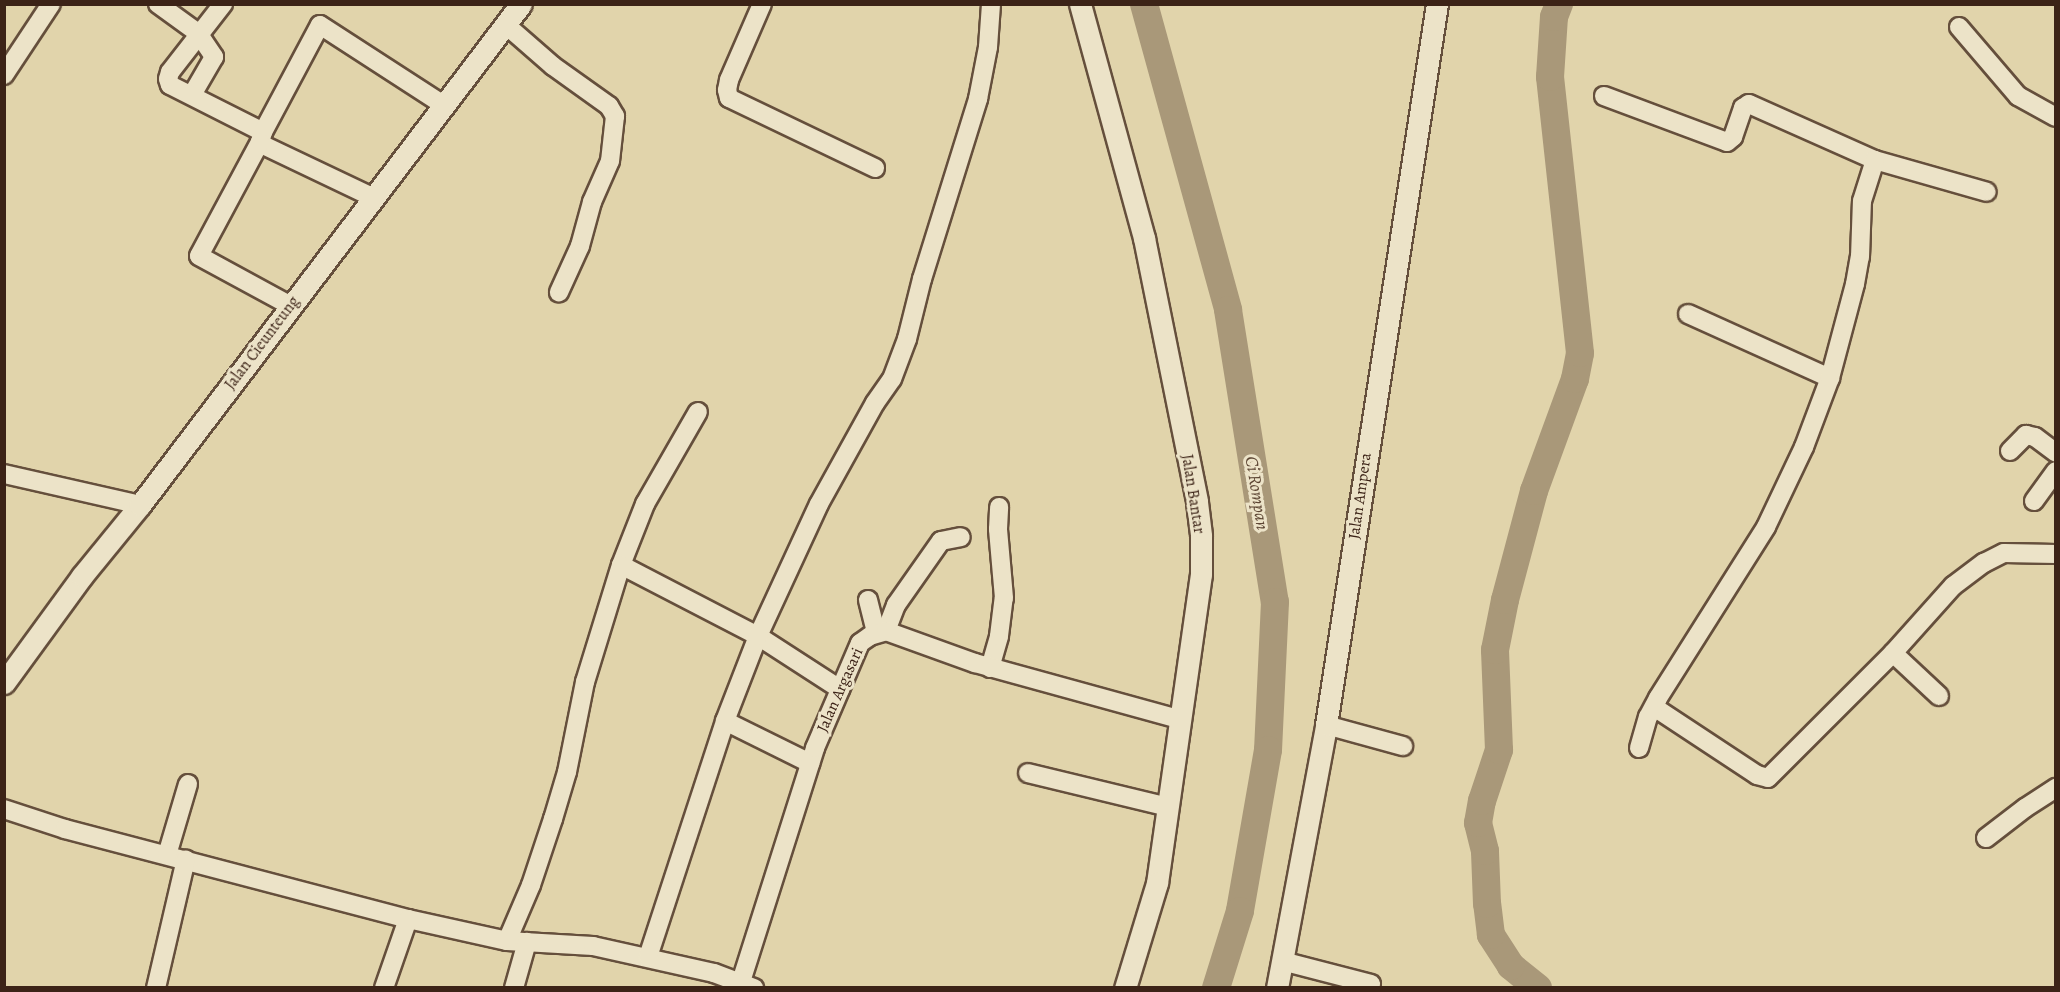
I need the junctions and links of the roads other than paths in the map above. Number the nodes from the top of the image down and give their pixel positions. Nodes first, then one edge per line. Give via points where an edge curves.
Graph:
1 (51, 4) edge
2 (158, 4) edge
3 (223, 4) edge
4 (521, 4) edge
5 (762, 4) edge
6 (992, 4) edge
7 (1080, 4) edge
8 (1437, 4) edge
9 (506, 26) junction
10 (1959, 27) dead end
11 (198, 33) junction
12 (4, 75) edge
13 (192, 94) junction
14 (1604, 96) dead end
15 (445, 106) junction
16 (2055, 117) edge
17 (261, 137) junction
18 (1875, 160) junction
19 (875, 168) dead end
20 (1987, 192) dead end
21 (374, 198) junction
22 (560, 292) dead end
23 (291, 306) junction
24 (1688, 314) dead end
25 (1830, 378) junction
26 (698, 412) dead end
27 (2010, 451) dead end
28 (2055, 453) edge
29 (2055, 471) edge
30 (4, 474) edge
31 (2034, 501) dead end
32 (140, 505) junction
33 (999, 507) dead end
34 (961, 537) dead end
35 (2055, 554) edge
36 (621, 565) junction
37 (868, 600) dead end
38 (881, 631) junction
39 (758, 636) junction
40 (1893, 653) junction
41 (990, 668) junction
42 (4, 683) edge
43 (840, 689) junction
44 (1939, 696) dead end
45 (1654, 707) junction
46 (1178, 719) junction
47 (725, 722) junction
48 (1326, 725) junction
49 (1403, 746) dead end
50 (1639, 748) dead end
51 (810, 763) junction
52 (1028, 773) dead end
53 (188, 784) dead end
54 (2055, 788) edge
55 (1169, 807) junction
56 (4, 809) edge
57 (1986, 838) dead end
58 (167, 855) junction
59 (186, 859) junction
60 (408, 918) junction
61 (507, 941) junction
62 (527, 942) junction
63 (648, 957) junction
64 (1282, 961) junction
65 (1371, 984) dead end
66 (744, 986) edge
67 (156, 987) edge
68 (384, 987) edge
69 (514, 987) edge
70 (1125, 987) edge
71 (1277, 987) edge

1 - 12 street
2 - 11 street
3 - 11 street
4 - 9 street, Jalan Cieunteung
5 - 19 street via 729,80 729,98
6 - 39 street via 978,99 907,339 892,379 819,504
7 - 46 street, Jalan Bantar via 1144,238 1197,502 1201,574
8 - 48 street, Jalan Ampera
9 - 15 street, Jalan Cieunteung
9 - 22 street via 609,106 615,116 610,161
10 - 16 street via 2018,96
11 - 13 street via 214,57
11 - 13 street via 168,79 170,85
13 - 17 street
14 - 18 street via 1727,142 1733,137 1743,108 1749,104
15 - 17 street via 320,25
15 - 21 street, Jalan Cieunteung
17 - 21 street
17 - 23 street via 200,256
18 - 20 street
18 - 25 street via 1862,201 1855,284
21 - 23 street, Jalan Cieunteung
23 - 32 street, Jalan Cieunteung
24 - 25 street
25 - 45 street via 1804,447 1766,526
26 - 36 street via 645,504
27 - 28 street via 2026,435 2035,437
29 - 31 street
30 - 32 street
32 - 42 street, Jalan Cieunteung
33 - 41 street via 1004,598
34 - 38 street, Jalan Argasari via 941,541
35 - 40 street via 2004,553 1984,563 1953,586
36 - 39 street
36 - 61 street via 585,682 553,819
37 - 38 street
38 - 41 street
38 - 43 street, Jalan Argasari via 860,643
39 - 43 street
39 - 47 street
40 - 44 street
40 - 45 street via 1768,777 1757,775
41 - 46 street
43 - 51 street, Jalan Argasari
45 - 50 street
46 - 55 street, Jalan Bantar
47 - 51 street
47 - 63 street
48 - 49 street
48 - 64 street, Jalan Ampera
51 - 66 street, Jalan Argasari
52 - 55 street
53 - 58 street
54 - 57 street
55 - 70 street, Jalan Bantar via 1157,883
56 - 58 street
58 - 59 street
59 - 60 street
59 - 67 street
60 - 61 street
60 - 68 street
61 - 62 street
62 - 63 street via 593,946
62 - 69 street
63 - 66 street via 714,973
64 - 65 street
64 - 71 street, Jalan Ampera

